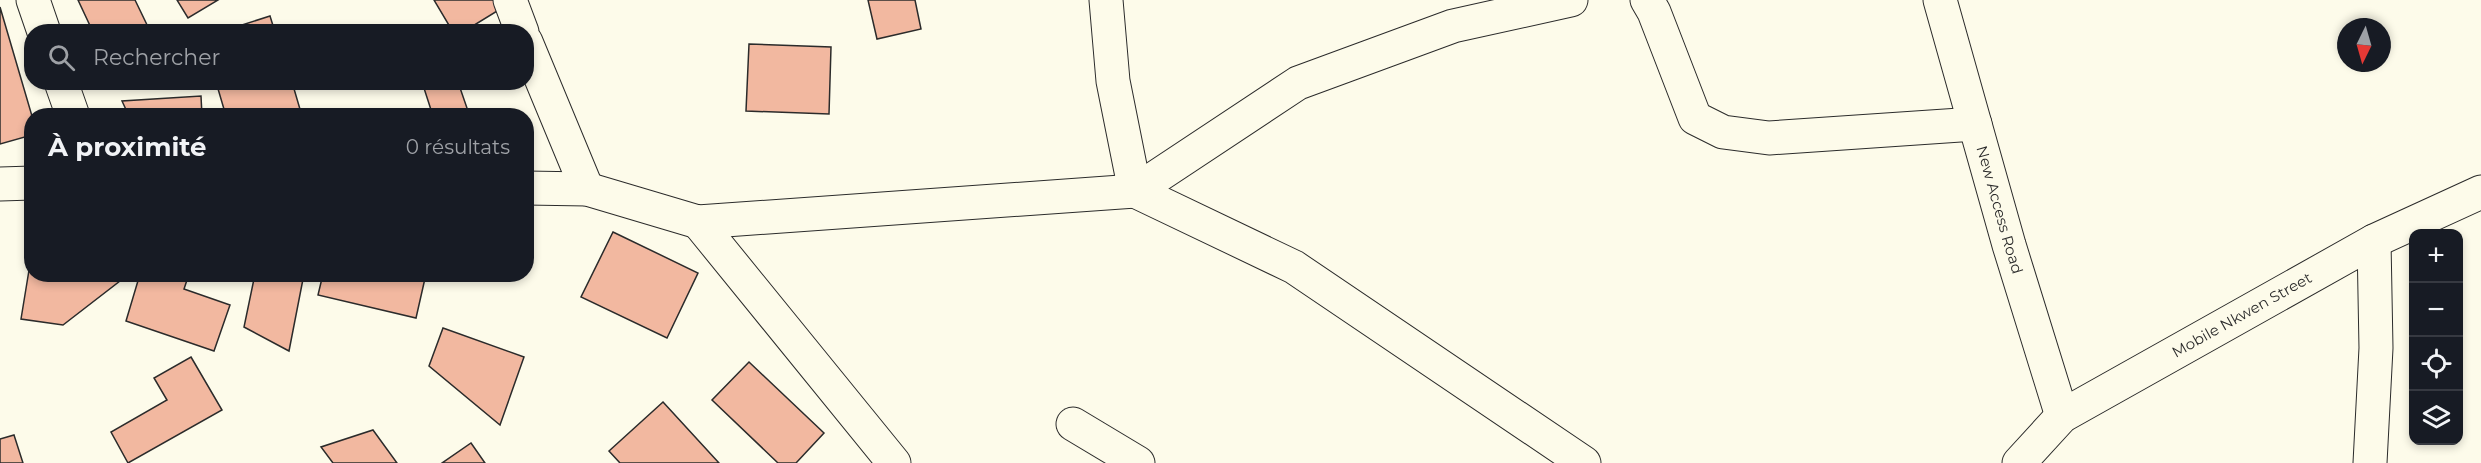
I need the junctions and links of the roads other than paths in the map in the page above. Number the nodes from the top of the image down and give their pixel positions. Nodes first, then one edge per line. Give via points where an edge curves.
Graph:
1 (33, 0) edge
2 (510, 0) edge
3 (1106, 0) edge
4 (1571, 0) edge
5 (1647, 0) edge
6 (1940, 0) edge
7 (41, 24) edge
8 (519, 24) edge
9 (534, 61) edge
10 (64, 90) edge
11 (70, 108) edge
12 (1975, 124) junction
13 (24, 183) edge
14 (0, 184) edge
15 (534, 188) edge
16 (587, 189) junction
17 (1135, 191) junction
18 (2481, 192) edge
19 (698, 222) junction
20 (2374, 242) junction
21 (2062, 416) junction
22 (1074, 424) dead end
23 (894, 463) edge
24 (1138, 463) edge
25 (1584, 463) edge
26 (2019, 463) edge
27 (2370, 463) edge

1 - 7 main road
2 - 8 main road
3 - 17 main road via 1113,81
4 - 17 main road via 1453,27 1298,83
5 - 12 main road via 1695,118 1723,132 1769,138
6 - 12 main road, New Access Road
9 - 16 main road
10 - 11 main road
12 - 21 main road, New Access Road
13 - 14 main road
15 - 16 main road
16 - 19 main road
17 - 19 main road
17 - 25 main road via 1294,267
18 - 20 main road, Mobile Nkwen Street
19 - 23 main road
20 - 21 main road, Mobile Nkwen Street
20 - 27 main road via 2376,348
21 - 26 main road, Mobile Nkwen Street
22 - 24 main road

